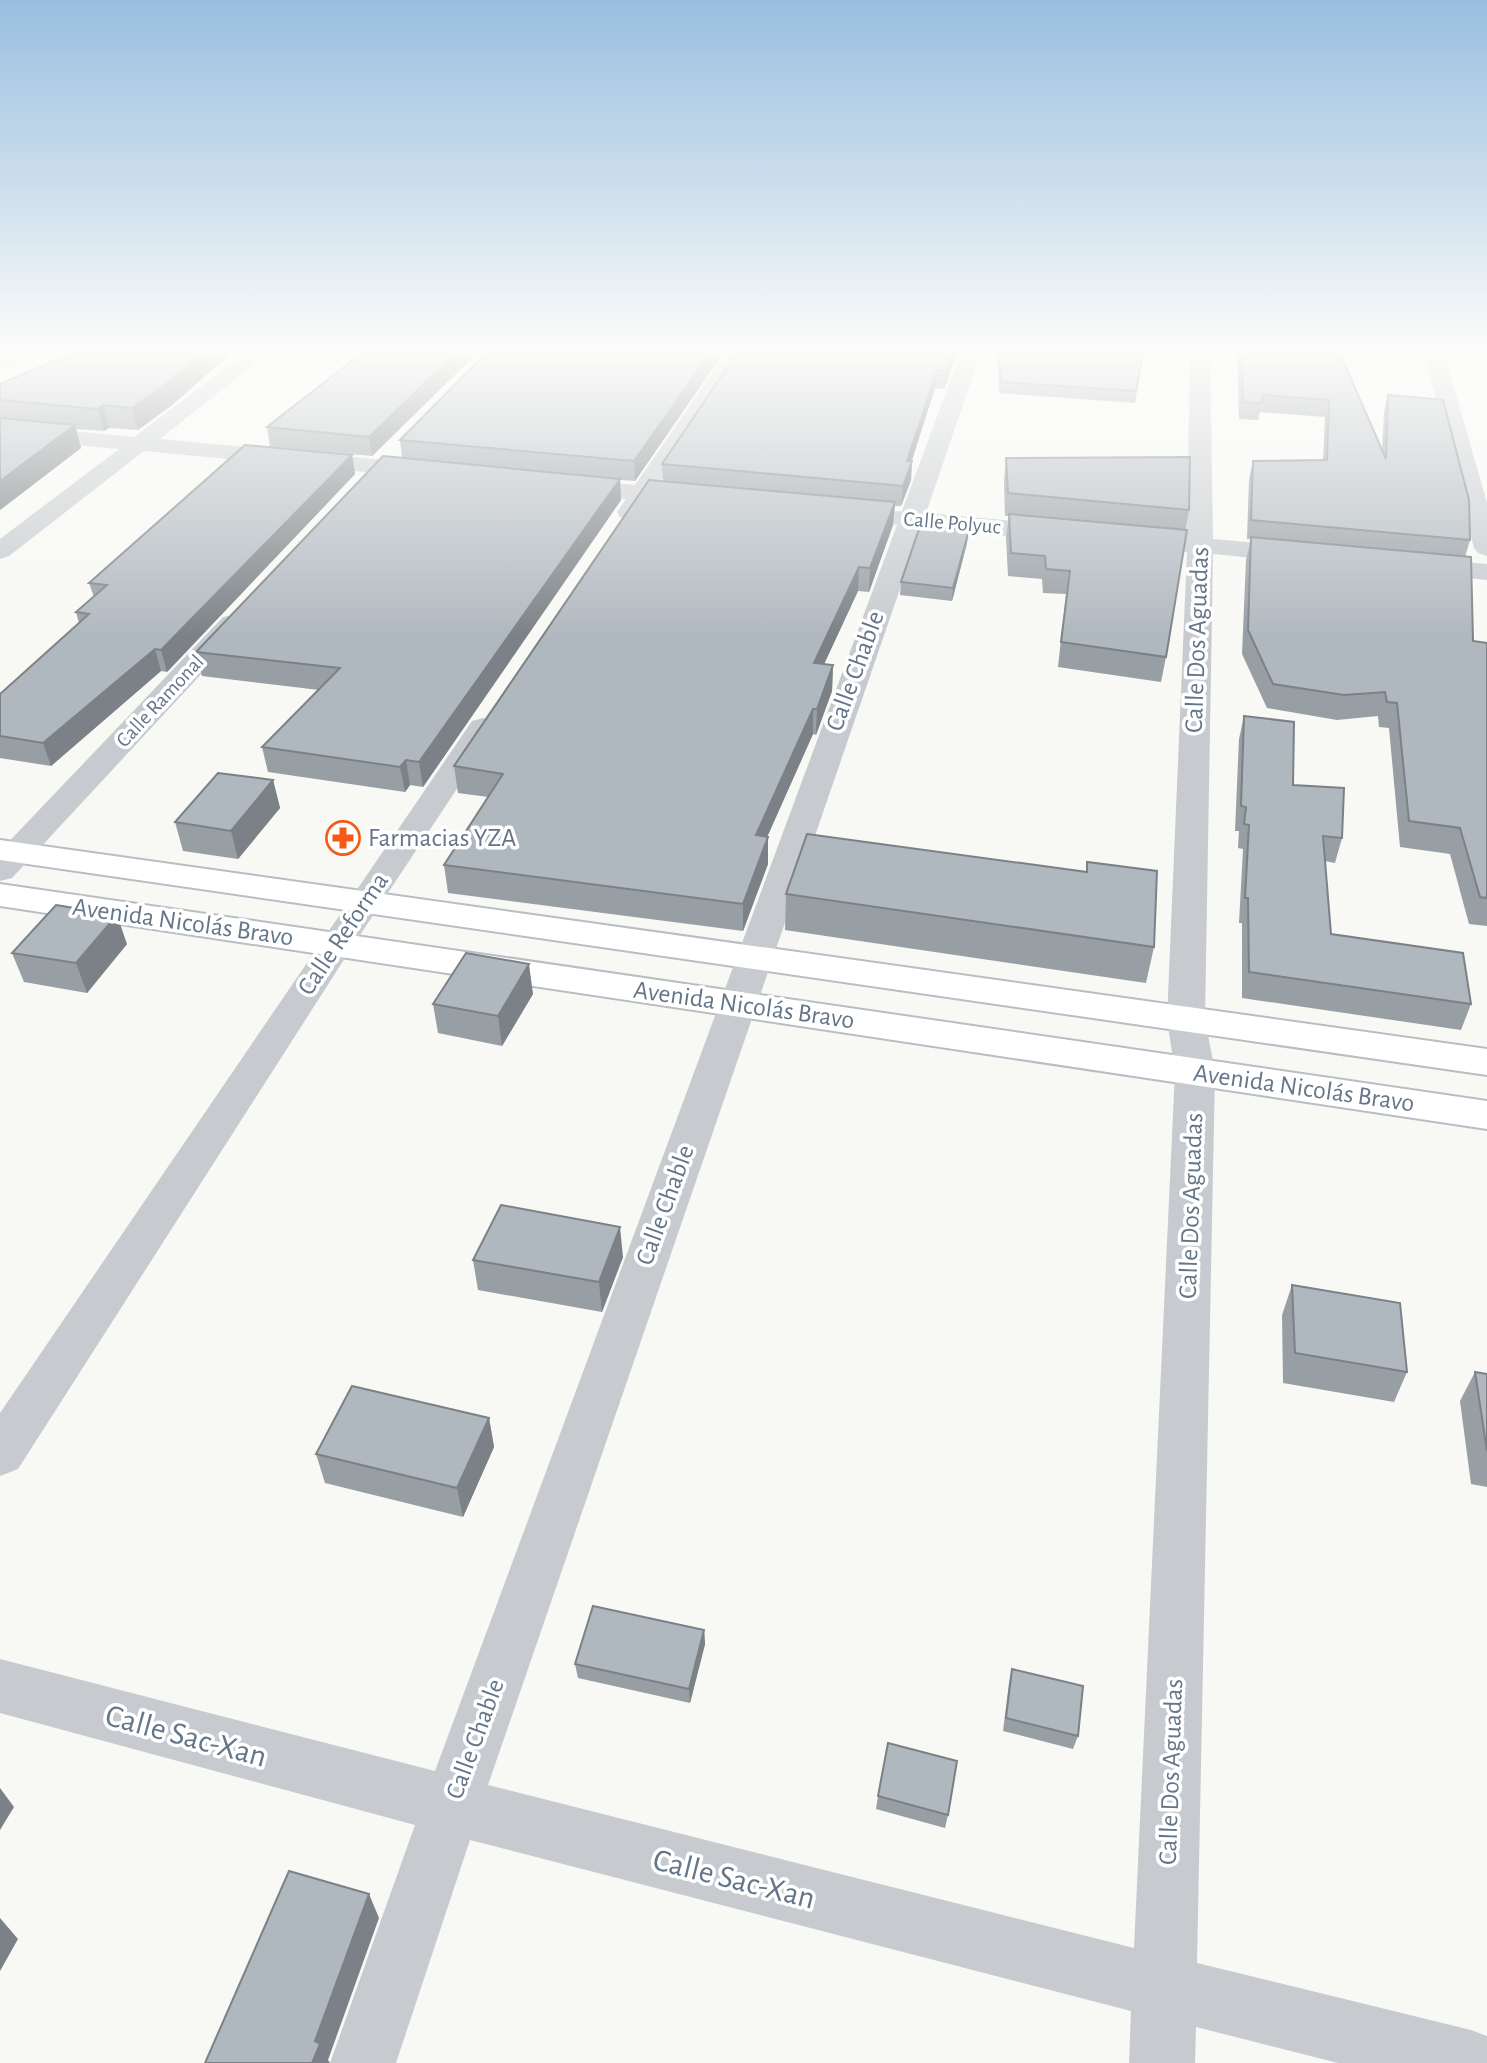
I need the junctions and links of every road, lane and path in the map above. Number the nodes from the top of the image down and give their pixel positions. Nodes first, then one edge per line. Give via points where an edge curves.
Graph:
1 (135, 445) edge
2 (151, 445) edge
3 (673, 445) edge
4 (924, 445) edge
5 (1200, 445) edge
6 (1459, 445) edge
7 (399, 447) edge
8 (380, 466) junction
9 (449, 473) edge
10 (545, 483) edge
11 (361, 486) edge
12 (641, 493) junction
13 (708, 500) edge
14 (889, 517) junction
15 (1090, 536) edge
16 (610, 539) edge
17 (1159, 542) edge
18 (1200, 545) junction
19 (1487, 548) edge
20 (0, 551) edge
21 (1323, 557) edge
22 (1391, 563) edge
23 (1487, 572) edge
24 (247, 608) edge
25 (503, 698) edge
26 (6, 858) edge
27 (0, 895) edge
28 (365, 902) junction
29 (335, 945) junction
30 (753, 958) junction
31 (736, 1004) junction
32 (1186, 1020) junction
33 (1487, 1062) edge
34 (1195, 1072) junction
35 (1487, 1115) edge
36 (0, 1454) edge
37 (0, 1686) edge
38 (451, 1807) junction
39 (1163, 1988) junction
40 (363, 2063) edge
41 (1162, 2063) edge
42 (1471, 2063) edge

1 - 20 street
2 - 8 street
3 - 12 street
4 - 14 street, Calle Chable
5 - 18 street, Calle Dos Aguadas
6 - 19 street
7 - 8 street
8 - 9 street
8 - 11 street
10 - 12 street
12 - 13 street
12 - 16 street
14 - 15 street, Calle Polyuc
14 - 30 street, Calle Chable
17 - 18 street
18 - 21 street
18 - 32 street, Calle Dos Aguadas
22 - 23 street
24 - 26 street, Calle Ramonal
25 - 28 street, Calle Reforma
26 - 28 main road, Avenida Nicolás Bravo
27 - 29 main road, Avenida Nicolás Bravo
28 - 29 street, Calle Reforma
28 - 30 main road, Avenida Nicolás Bravo
29 - 31 main road, Avenida Nicolás Bravo
29 - 36 street, Calle Reforma
30 - 31 street, Calle Chable
30 - 32 main road, Avenida Nicolás Bravo
31 - 34 main road, Avenida Nicolás Bravo
31 - 38 street, Calle Chable
32 - 33 main road, Avenida Nicolás Bravo
32 - 34 street, Calle Dos Aguadas
34 - 35 main road, Avenida Nicolás Bravo
34 - 39 street, Calle Dos Aguadas
37 - 38 street, Calle Sac-Xan
38 - 39 street, Calle Sac-Xan
38 - 40 street, Calle Chable
39 - 41 street, Calle Dos Aguadas
39 - 42 street, Calle Sac-Xan

